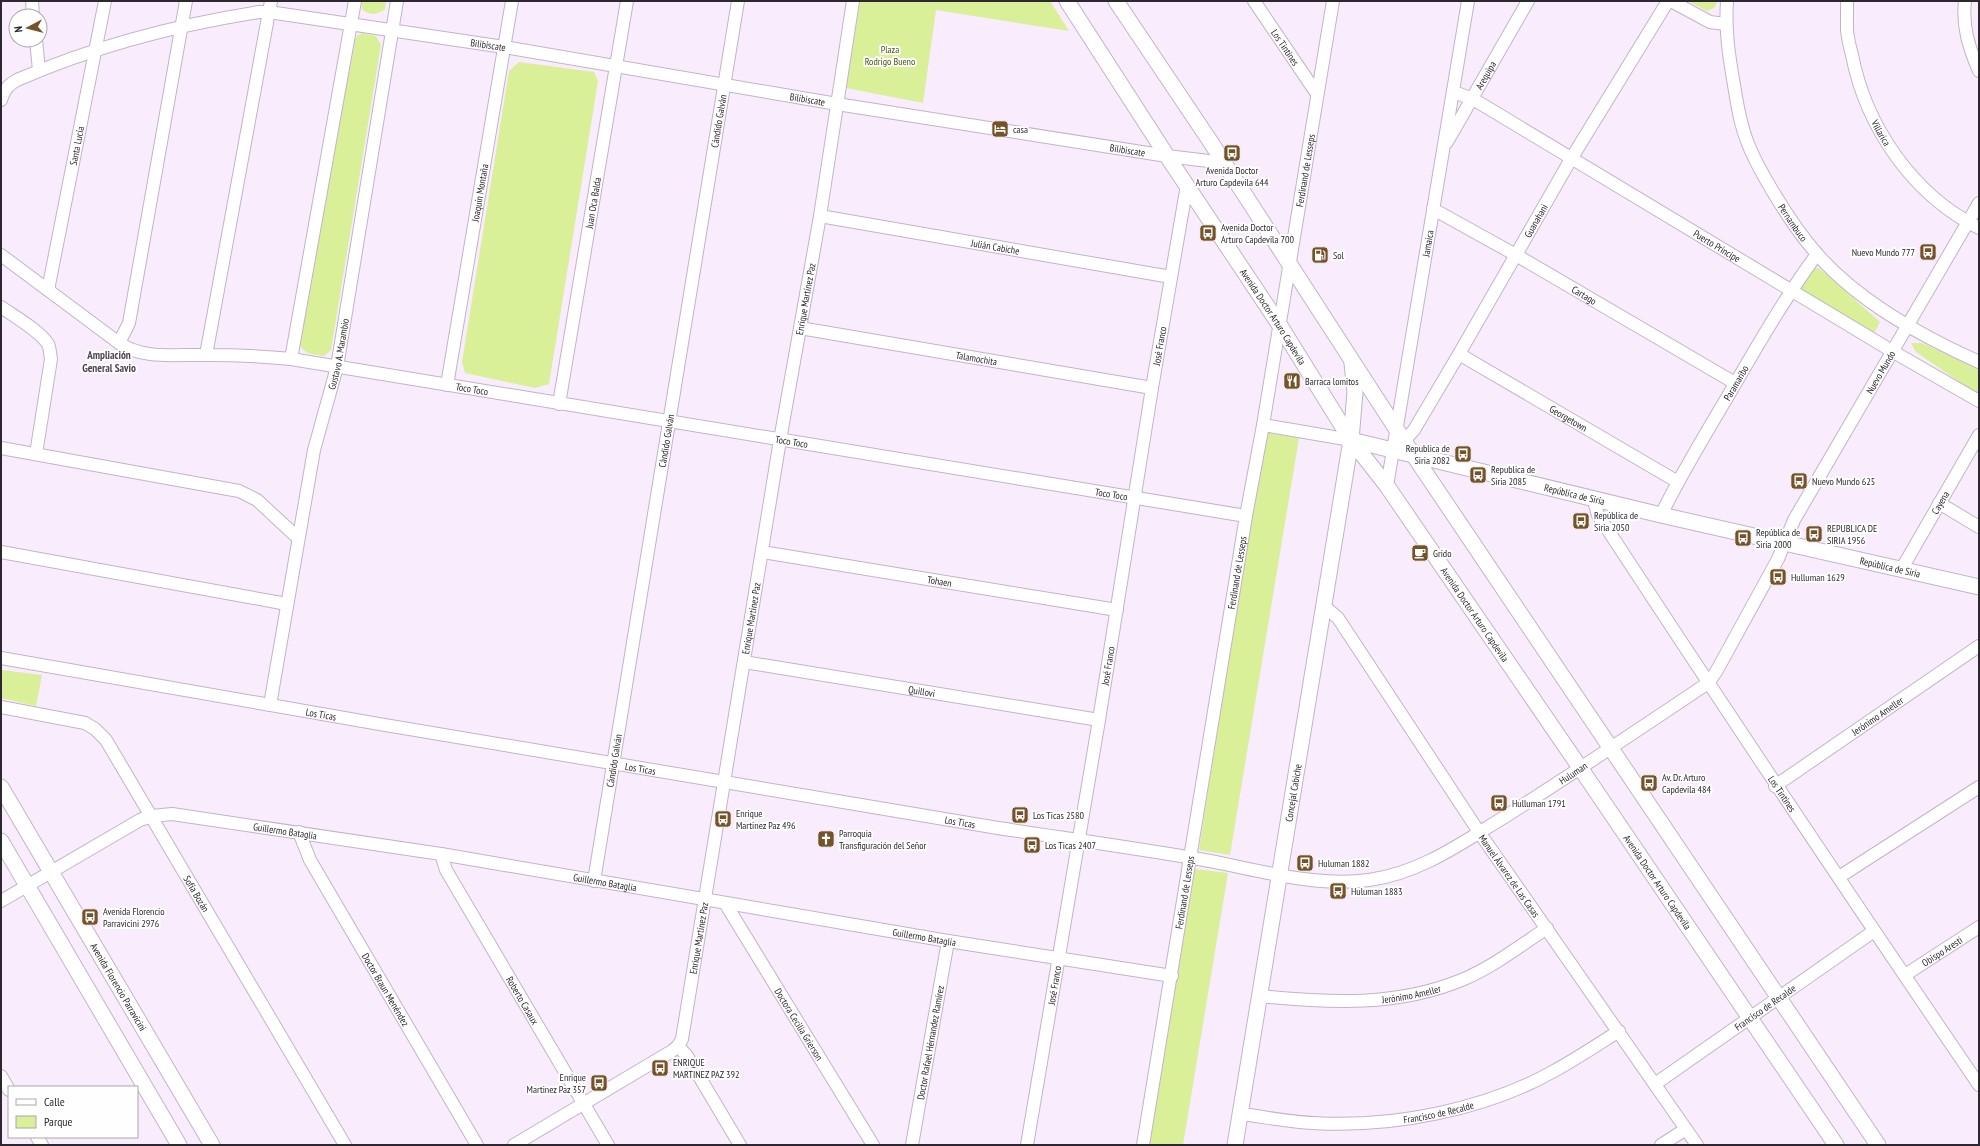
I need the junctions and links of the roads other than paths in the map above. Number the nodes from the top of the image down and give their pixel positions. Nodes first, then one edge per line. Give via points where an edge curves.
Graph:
1 (105, 1) edge
2 (186, 1) edge
3 (355, 1) edge
4 (397, 1) edge
5 (512, 1) edge
6 (627, 1) edge
7 (738, 1) edge
8 (853, 1) edge
9 (1067, 1) edge
10 (1116, 1) edge
11 (1254, 1) edge
12 (1333, 1) edge
13 (1468, 1) edge
14 (1528, 1) edge
15 (1669, 1) edge
16 (1726, 1) edge
17 (1847, 1) edge
18 (1965, 1) edge
19 (270, 6) edge
20 (350, 24) junction
21 (1725, 24) junction
22 (181, 26) junction
23 (392, 31) junction
24 (504, 47) junction
25 (37, 48) edge
26 (97, 49) junction
27 (617, 65) junction
28 (39, 70) junction
29 (1979, 71) edge
30 (723, 83) junction
31 (1454, 92) junction
32 (1317, 94) junction
33 (1473, 99) junction
34 (1, 100) edge
35 (837, 104) junction
36 (1443, 149) junction
37 (1167, 156) junction
38 (1571, 159) junction
39 (1225, 163) junction
40 (1187, 186) junction
41 (1979, 203) edge
42 (1433, 209) junction
43 (820, 216) junction
44 (1967, 222) junction
45 (1979, 228) edge
46 (1816, 254) junction
47 (1, 255) edge
48 (1516, 255) junction
49 (1290, 264) junction
50 (1171, 277) junction
51 (48, 290) junction
52 (1791, 290) junction
53 (1, 307) edge
54 (1280, 324) junction
55 (1908, 325) junction
56 (800, 328) junction
57 (119, 343) junction
58 (1892, 351) junction
59 (206, 354) junction
60 (1460, 354) junction
61 (1352, 358) junction
62 (291, 359) junction
63 (1979, 362) edge
64 (337, 367) junction
65 (1735, 383) junction
66 (447, 385) junction
67 (1152, 388) junction
68 (1979, 401) edge
69 (559, 404) junction
70 (669, 422) junction
71 (1263, 425) junction
72 (1979, 435) edge
73 (780, 440) junction
74 (1351, 440) junction
75 (1398, 440) junction
76 (1, 448) edge
77 (36, 454) junction
78 (1413, 454) junction
79 (1678, 482) junction
80 (1387, 486) junction
81 (1134, 498) junction
82 (1593, 498) junction
83 (1939, 503) junction
84 (1246, 516) junction
85 (1661, 516) junction
86 (1979, 527) edge
87 (298, 538) junction
88 (1784, 543) junction
89 (1, 552) edge
90 (762, 552) junction
91 (1901, 570) junction
92 (1979, 587) edge
93 (287, 604) junction
94 (1324, 606) junction
95 (1117, 610) junction
96 (1979, 646) edge
97 (1, 658) edge
98 (744, 662) junction
99 (1708, 683) junction
100 (270, 706) junction
101 (1, 707) edge
102 (1099, 720) junction
103 (1611, 749) junction
104 (613, 763) junction
105 (1581, 769) junction
106 (724, 782) junction
107 (1775, 786) junction
108 (1, 787) edge
109 (1979, 788) edge
110 (152, 816) junction
111 (299, 832) junction
112 (1480, 832) junction
113 (1, 841) edge
114 (1078, 841) junction
115 (441, 854) junction
116 (1191, 857) junction
117 (52, 872) junction
118 (1280, 874) junction
119 (1839, 877) junction
120 (594, 881) junction
121 (27, 886) junction
122 (705, 900) junction
123 (1, 901) edge
124 (725, 903) junction
125 (1979, 927) edge
126 (1547, 928) junction
127 (1874, 931) junction
128 (948, 941) junction
129 (1058, 958) junction
130 (1905, 975) junction
131 (1172, 976) junction
132 (1260, 996) junction
133 (1778, 997) junction
134 (1750, 1018) junction
135 (1619, 1032) junction
136 (678, 1046) junction
137 (1, 1076) edge
138 (1977, 1078) edge
139 (1655, 1084) junction
140 (8, 1088) edge
141 (583, 1103) junction
142 (1241, 1114) junction
143 (1686, 1129) junction
144 (179, 1145) edge
145 (212, 1145) edge
146 (345, 1145) edge
147 (477, 1145) edge
148 (514, 1145) edge
149 (608, 1145) edge
150 (740, 1145) edge
151 (873, 1145) edge
152 (912, 1145) edge
153 (1027, 1145) edge
154 (1144, 1145) edge
155 (1235, 1145) edge
156 (1661, 1145) edge
157 (1698, 1145) edge
158 (1836, 1145) edge
159 (1878, 1145) edge

1 - 26 street, Santa Lucía
2 - 22 street
3 - 20 street
4 - 23 street, Gustavo A. Marambio
5 - 24 street, Joaquín Montaña
6 - 27 street, Juan Oca Balda
7 - 30 street, Cándido Galván
8 - 35 street, Enrique Martínez Paz
9 - 37 main road, Avenida Doctor Arturo Capdevila
10 - 39 main road
11 - 32 street, Los Tintines
12 - 32 street, Ferdinand de Lesseps
13 - 31 street, Jamaica
14 - 33 street, Arequipa
15 - 21 street via 1710,22
15 - 38 street, Guanahani
16 - 21 street, Pernambuco
17 - 44 street, Villarica via 1847,33 1855,72 1865,104 1878,130 1900,162 1926,190
18 - 29 street via 1964,24 1970,51
19 - 20 street, Bilibiscate
19 - 22 street, Bilibiscate via 249,14
19 - 59 street
20 - 23 street, Bilibiscate
20 - 62 street
21 - 46 street, Pernambuco via 1736,98 1747,140 1763,175 1787,215
22 - 26 street, Bilibiscate
22 - 57 street via 129,323
23 - 24 street, Bilibiscate
23 - 64 street, Gustavo A. Marambio
24 - 27 street, Bilibiscate
24 - 66 street, Joaquín Montaña
25 - 28 street
26 - 28 street, Bilibiscate
26 - 51 street, Santa Lucía
27 - 30 street, Bilibiscate
27 - 69 street, Juan Oca Balda
28 - 34 street, Bilibiscate via 9,84
30 - 35 street, Bilibiscate
30 - 70 street, Cándido Galván
31 - 33 street, Puerto Príncipe
31 - 36 street, Jamaica
32 - 49 street, Ferdinand de Lesseps
33 - 36 street, Arequipa
33 - 38 street, Puerto Príncipe
35 - 37 street, Bilibiscate
35 - 43 street, Enrique Martínez Paz
36 - 42 street, Jamaica
37 - 39 street, Bilibiscate
37 - 40 main road, Avenida Doctor Arturo Capdevila
38 - 48 street, Guanahani
38 - 52 street, Puerto Príncipe
39 - 49 main road
40 - 50 street, José Franco
40 - 54 main road, Avenida Doctor Arturo Capdevila
41 - 44 street, Nuevo Mundo
42 - 48 street, Cartago
42 - 75 street, Jamaica
43 - 50 street, Julián Cabiche
43 - 56 street, Enrique Martínez Paz
44 - 45 street, Villarica
44 - 55 street, Nuevo Mundo
46 - 52 street, Paramaribo
46 - 55 street, Pernambuco via 1842,278
47 - 51 street, Toco Toco
48 - 60 street, Guanahani
48 - 65 street, Cartago
49 - 54 street, Ferdinand de Lesseps
49 - 61 main road
50 - 67 street, José Franco
51 - 57 street, Toco Toco
52 - 58 street, Puerto Príncipe
52 - 65 street, Paramaribo
53 - 77 street via 42,337 50,350 51,359
54 - 71 street, Ferdinand de Lesseps
54 - 74 main road, Avenida Doctor Arturo Capdevila
55 - 58 street, Nuevo Mundo
55 - 63 street, Pernambuco
56 - 67 street, Talamochita
56 - 73 street, Enrique Martínez Paz
57 - 59 street, Toco Toco via 136,352 147,354
58 - 68 street, Puerto Príncipe
58 - 88 street, Nuevo Mundo via 1794,520
59 - 62 street, Toco Toco
60 - 75 street, Guanahani via 1414,430
60 - 79 street, Georgetown
61 - 74 main road, Concejal Cabiche via 1355,392
61 - 75 main road
62 - 64 street, Toco Toco
64 - 66 street, Toco Toco
64 - 87 street, Gustavo A. Marambio via 316,437
65 - 79 street, Paramaribo
66 - 69 street, Toco Toco
67 - 81 street, José Franco
69 - 70 street, Toco Toco
70 - 73 street, Toco Toco
70 - 104 street, Cándido Galván
71 - 74 street
71 - 84 street, Ferdinand de Lesseps
72 - 83 street, Cayena
73 - 81 street, Toco Toco
73 - 90 street, Enrique Martínez Paz
74 - 75 main road
74 - 80 main road, Avenida Doctor Arturo Capdevila
74 - 94 main road, Concejal Cabiche
75 - 78 main road
75 - 80 street, Jamaica
76 - 77 street
77 - 87 street via 246,493
78 - 82 main road, República de Siria
78 - 103 main road
79 - 85 street, Paramaribo
80 - 105 main road, Avenida Doctor Arturo Capdevila
81 - 84 street, Toco Toco
81 - 95 street, José Franco
82 - 85 main road, República de Siria
82 - 99 street, Los Tintines via 1598,515
83 - 86 street
83 - 91 street, Cayena
84 - 116 street, Ferdinand de Lesseps
85 - 88 main road, República de Siria
87 - 93 street, Gustavo A. Marambio
88 - 91 main road, República de Siria
88 - 99 street, Huluman via 1778,559
89 - 93 street
90 - 95 street, Tohaen
90 - 98 street, Enrique Martínez Paz
91 - 92 main road, República de Siria
93 - 100 street, Gustavo A. Marambio
94 - 112 street, Manuel Álvarez de Las Casas via 1338,618
94 - 118 main road, Concejal Cabiche
95 - 102 street, José Franco
96 - 107 street, Jerónimo Ameller
97 - 100 street, Los Ticas
98 - 102 street, Quillovi
98 - 106 street, Enrique Martínez Paz
99 - 103 street, Huluman
99 - 107 street, Los Tintines
100 - 104 street, Los Ticas
101 - 110 street, Sofía Bozán via 76,721 95,729 106,740
102 - 114 street, José Franco
103 - 105 street, Huluman
103 - 133 main road
104 - 106 street, Los Ticas
104 - 120 street, Cándido Galván
105 - 112 street, Huluman
105 - 134 main road, Avenida Doctor Arturo Capdevila
106 - 114 street, Los Ticas
106 - 122 street, Enrique Martínez Paz
107 - 119 street, Los Tintines
108 - 117 main road, Avenida Florencio Parravicini
109 - 119 street
110 - 111 street, Guillermo Bataglia via 178,815
110 - 117 street, Guillermo Bataglia via 140,820
110 - 146 street, Sofía Bozán
111 - 115 street, Guillermo Bataglia
111 - 147 street, Doctor Braun Menéndez via 310,860
112 - 118 street, Huluman via 1418,867 1370,880 1335,882
112 - 126 street, Manuel Álvarez de Las Casas
113 - 121 main road
114 - 116 street, Los Ticas
114 - 129 street, José Franco
115 - 120 street, Guillermo Bataglia
115 - 141 street, Roberto Casaux via 446,870
116 - 118 street, Los Ticas
116 - 131 street, Ferdinand de Lesseps
117 - 121 street, Guillermo Bataglia
117 - 145 main road, Avenida Florencio Parravicini
118 - 132 main road, Concejal Cabiche
119 - 127 street, Los Tintines
120 - 122 street, Guillermo Bataglia
121 - 123 street, Guillermo Bataglia
121 - 144 main road
122 - 124 street, Guillermo Bataglia
122 - 136 street, Enrique Martínez Paz via 682,1039
124 - 128 street, Guillermo Bataglia
124 - 151 street, Doctora Cecilia Grierson
125 - 130 street, Obispo Aresti
126 - 132 street, Jerónimo Ameller via 1483,969 1463,979 1418,993 1360,1002
126 - 135 street, Manuel Álvarez de Las Casas
127 - 130 street, Los Tintines
127 - 133 street, Francisco de Recalde
128 - 129 street, Guillermo Bataglia
128 - 152 street, Doctor Rafael Hérnandez Ramírez
129 - 131 street, Guillermo Bataglia
129 - 153 street, José Franco
130 - 138 street, Los Tintines
131 - 154 street, Ferdinand de Lesseps
132 - 142 main road, Concejal Cabiche
133 - 134 street, Francisco de Recalde
133 - 159 main road
134 - 139 street, Francisco de Recalde
134 - 158 main road, Avenida Doctor Arturo Capdevila
135 - 139 street, Manuel Álvarez de Las Casas
135 - 142 street, Francisco de Recalde via 1554,1072 1528,1084 1440,1112 1378,1122 1341,1124
136 - 141 street
136 - 150 street via 687,1056
137 - 140 street
139 - 143 street, Manuel Álvarez de Las Casas
141 - 148 street
141 - 149 street, Roberto Casaux
142 - 155 main road, Concejal Cabiche
143 - 156 street
143 - 157 street, Manuel Álvarez de Las Casas

